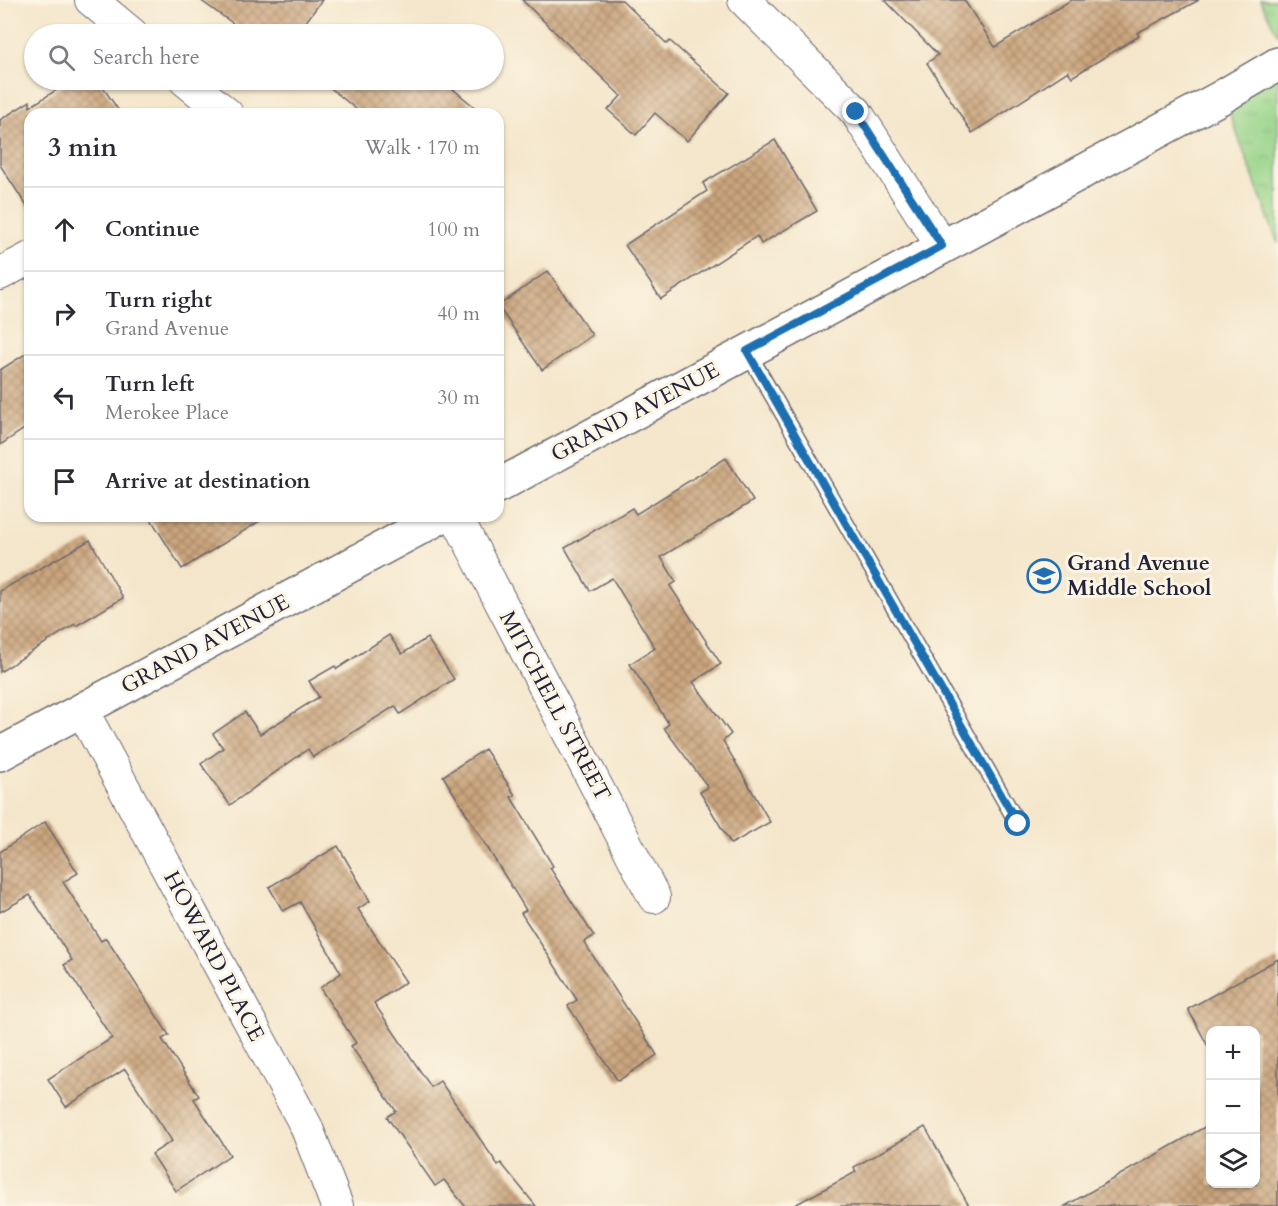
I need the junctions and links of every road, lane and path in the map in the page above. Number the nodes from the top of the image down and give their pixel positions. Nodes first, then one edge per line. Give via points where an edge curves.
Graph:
1 (91, 0) edge
2 (744, 0) edge
3 (120, 24) edge
4 (1278, 64) edge
5 (198, 90) edge
6 (219, 108) edge
7 (942, 246) junction
8 (24, 261) edge
9 (0, 274) edge
10 (747, 351) junction
11 (504, 479) edge
12 (431, 522) edge
13 (459, 522) edge
14 (82, 710) junction
15 (0, 754) edge
16 (1018, 824) dead end
17 (654, 897) dead end
18 (337, 1206) edge

1 - 3 street
2 - 7 street via 856,112
4 - 7 street, GRAND AVENUE
5 - 6 street
7 - 10 street, GRAND AVENUE
8 - 9 street
10 - 11 street, GRAND AVENUE
10 - 16 lane
12 - 14 street, GRAND AVENUE
13 - 17 street, MITCHELL STREET
14 - 15 street, GRAND AVENUE
14 - 18 street, HOWARD PLACE via 306,1126

